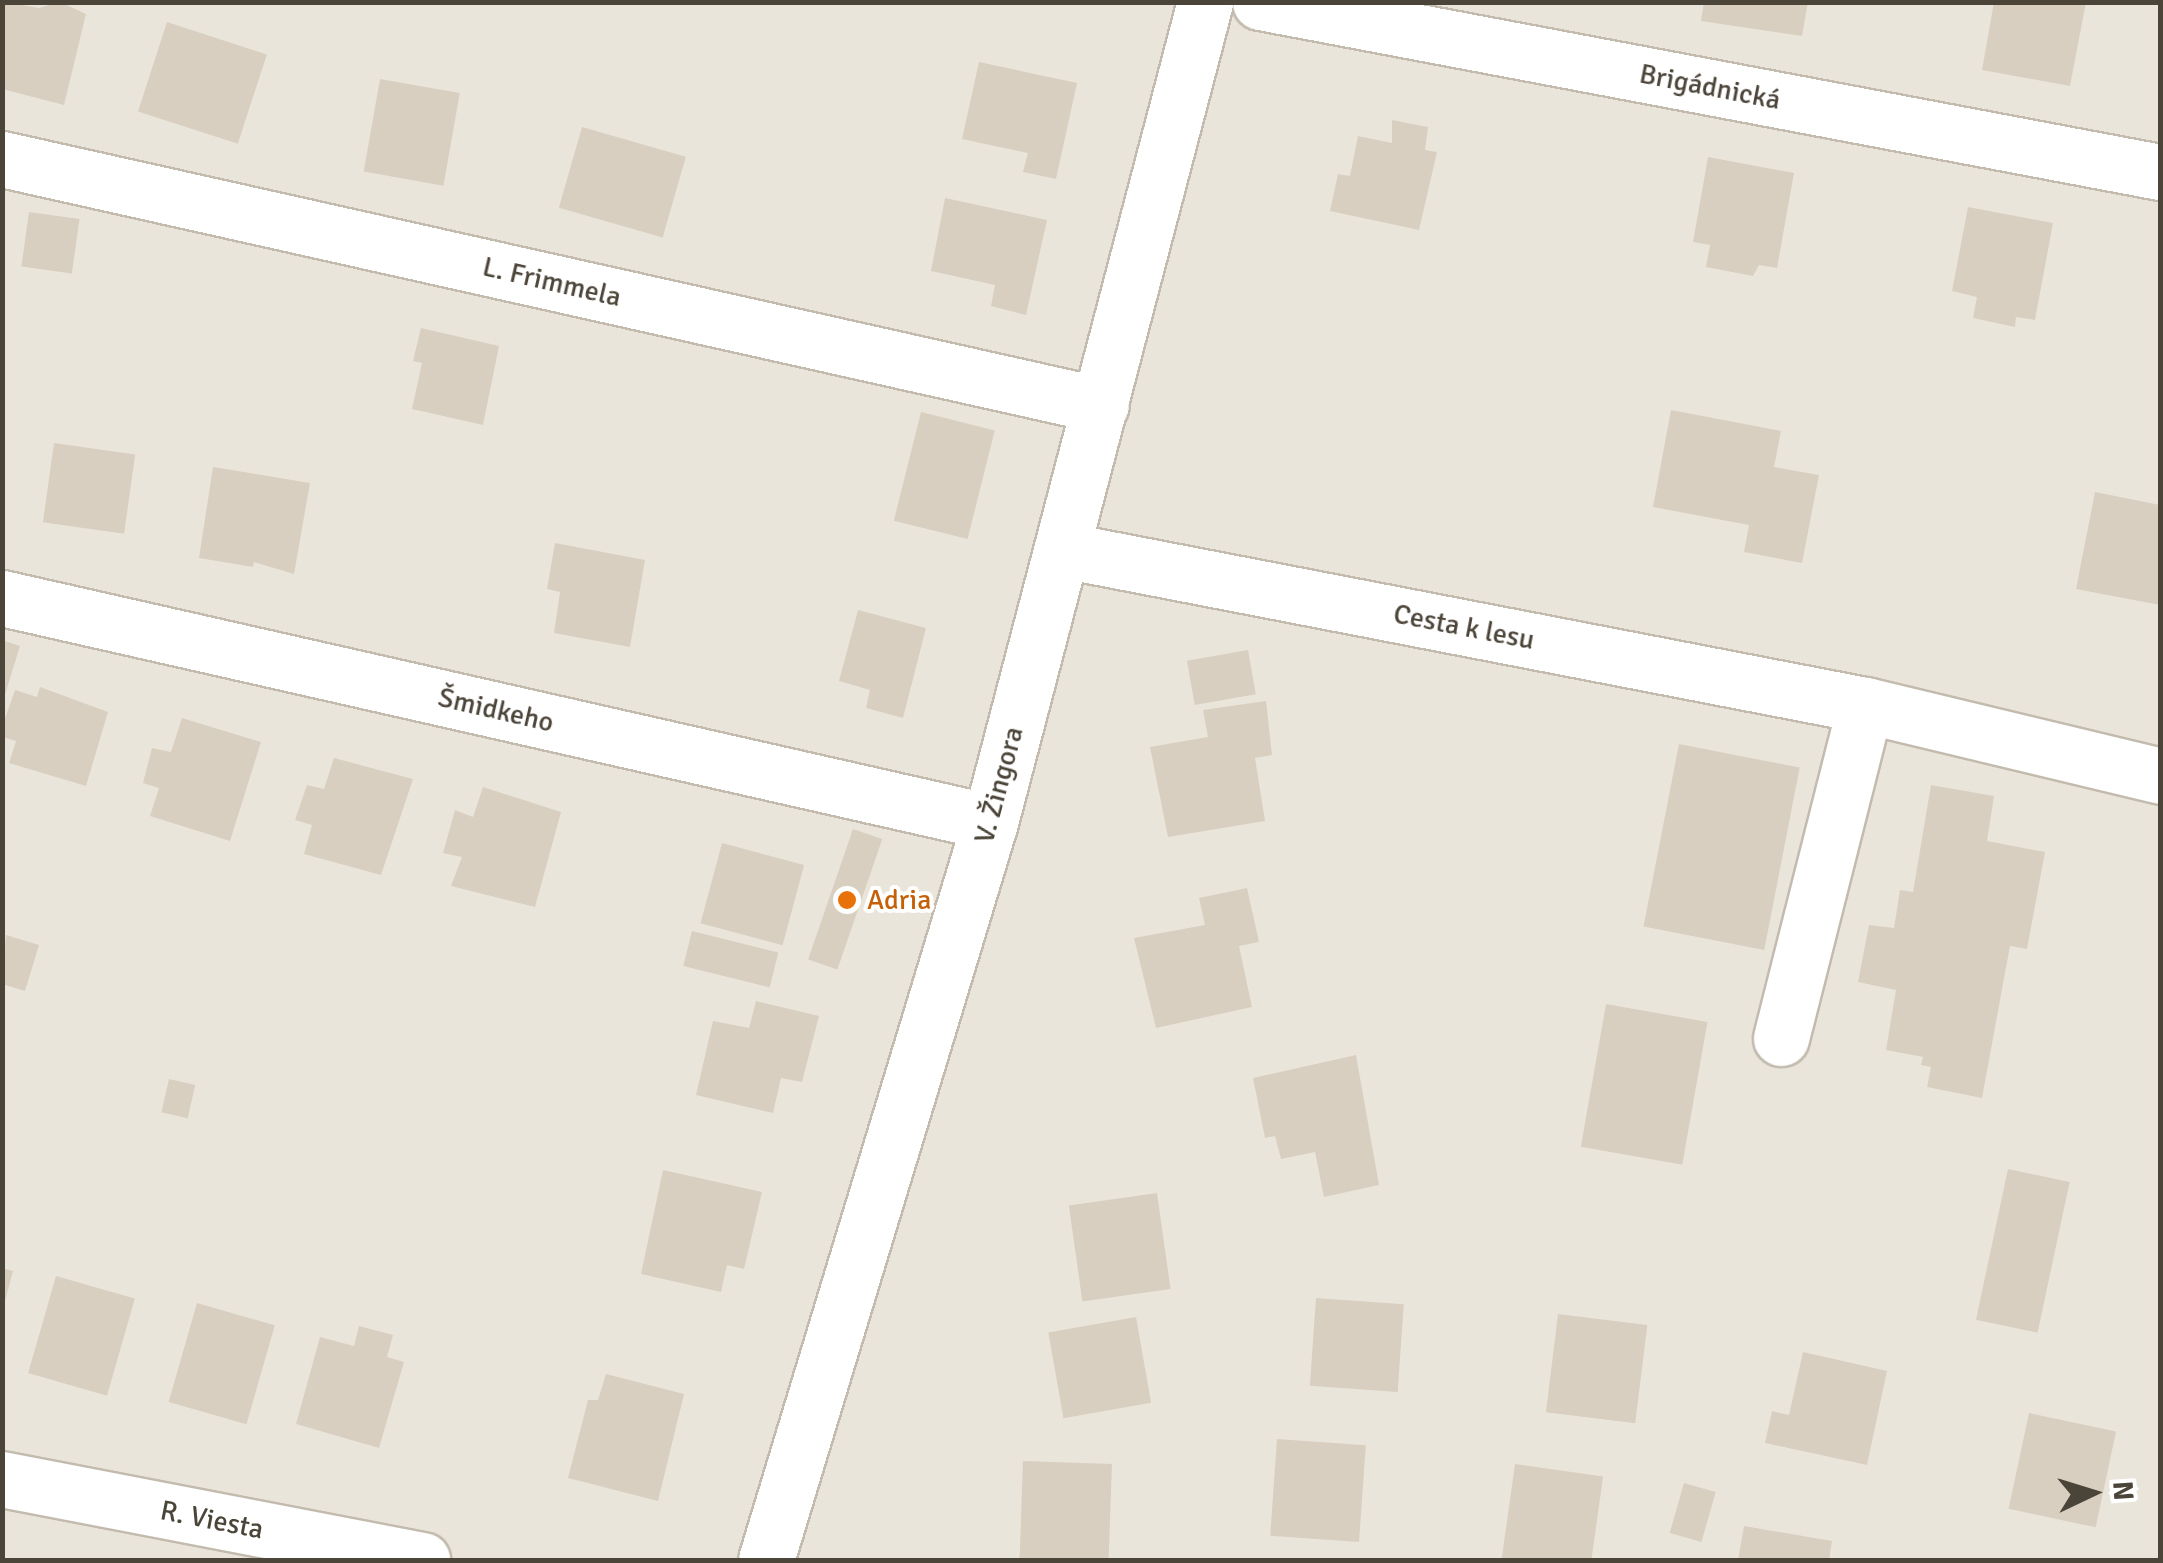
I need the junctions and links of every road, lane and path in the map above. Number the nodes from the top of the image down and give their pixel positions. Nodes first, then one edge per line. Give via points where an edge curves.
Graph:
1 (1205, 2) edge
2 (1260, 2) edge
3 (2, 160) edge
4 (2160, 172) edge
5 (1101, 405) junction
6 (1063, 550) junction
7 (2, 598) edge
8 (1865, 705) junction
9 (2160, 776) edge
10 (990, 822) junction
11 (1780, 1038) dead end
12 (2, 1479) edge
13 (422, 1560) edge
14 (766, 1560) edge

1 - 5 street, V. Žingora
2 - 4 street, Brigádnická
3 - 5 street, L. Frimmela
5 - 6 street, V. Žingora
6 - 8 street, Cesta k lesu
6 - 10 street, V. Žingora
7 - 10 street, Šmidkeho
8 - 9 street, Cesta k lesu
8 - 11 street
10 - 14 street, V. Žingora
12 - 13 street, R. Viesta

